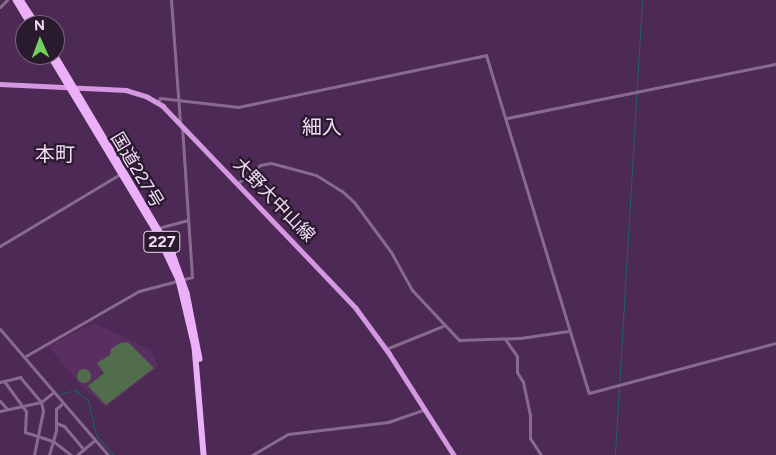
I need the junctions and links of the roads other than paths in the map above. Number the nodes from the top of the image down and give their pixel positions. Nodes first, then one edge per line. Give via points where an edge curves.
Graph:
1 (7, 0) edge
2 (16, 0) edge
3 (22, 0) edge
4 (172, 0) edge
5 (0, 7) edge
6 (25, 15) edge
7 (31, 15) edge
8 (776, 64) edge
9 (57, 65) edge
10 (60, 65) edge
11 (0, 84) edge
12 (71, 85) junction
13 (179, 101) junction
14 (158, 102) junction
15 (507, 118) junction
16 (181, 123) junction
17 (124, 172) junction
18 (238, 183) junction
19 (188, 220) junction
20 (158, 228) junction
21 (0, 246) edge
22 (181, 280) junction
23 (443, 326) junction
24 (0, 329) edge
25 (569, 331) junction
26 (505, 339) junction
27 (776, 343) edge
28 (386, 349) junction
29 (24, 357) junction
30 (2, 382) edge
31 (54, 392) junction
32 (0, 401) edge
33 (41, 402) junction
34 (63, 403) junction
35 (24, 406) junction
36 (7, 409) junction
37 (425, 409) junction
38 (0, 411) edge
39 (56, 423) junction
40 (38, 437) junction
41 (95, 440) junction
42 (53, 441) junction
43 (84, 450) junction
44 (34, 455) edge
45 (49, 455) edge
46 (71, 455) edge
47 (77, 455) edge
48 (108, 455) edge
49 (204, 455) edge
50 (208, 455) edge
51 (252, 455) edge
52 (454, 455) edge
53 (541, 455) edge

1 - 5 street
2 - 6 highway
3 - 7 highway
4 - 13 street
8 - 15 street
9 - 12 highway, 国道227号 / 227
10 - 12 highway, 国道227号 / 227
11 - 12 main road, 大野大中山線
12 - 14 main road, 大野大中山線 via 134,92
12 - 17 highway, 国道227号 / 227
13 - 14 street via 160,98
13 - 15 street via 238,107 486,55
13 - 16 street
14 - 16 main road, 大野大中山線
15 - 25 street
16 - 18 main road, 大野大中山線
16 - 19 street
17 - 20 highway, 国道227号 / 227
17 - 21 street
18 - 23 street via 260,165 270,163 316,175 342,191 392,252 412,290
18 - 28 main road, 大野大中山線 via 341,290
19 - 20 street
19 - 22 street via 192,277
20 - 22 highway, 国道227号 / 227
22 - 29 street via 139,291
22 - 49 highway, 国道227号 / 227 via 195,347
22 - 50 highway, 国道227号 / 227 via 197,335
23 - 26 street via 462,341
23 - 28 street
24 - 29 street
25 - 26 street
25 - 27 street via 589,393
26 - 53 street via 517,356 517,372 523,382 530,416 530,438
28 - 37 main road, 大野大中山線
29 - 31 street
30 - 33 street via 20,377
30 - 35 street
31 - 33 street
31 - 34 street
32 - 36 street
33 - 35 street
33 - 40 street via 43,411
34 - 39 street via 56,409
34 - 41 street
35 - 36 street
35 - 40 street via 28,415 25,432
36 - 38 street
37 - 51 street via 388,422 288,434
37 - 52 main road, 大野大中山線
39 - 42 street
39 - 43 street via 64,426
40 - 42 street
40 - 44 street
41 - 43 street
41 - 48 street
42 - 45 street
42 - 46 street
43 - 47 street

